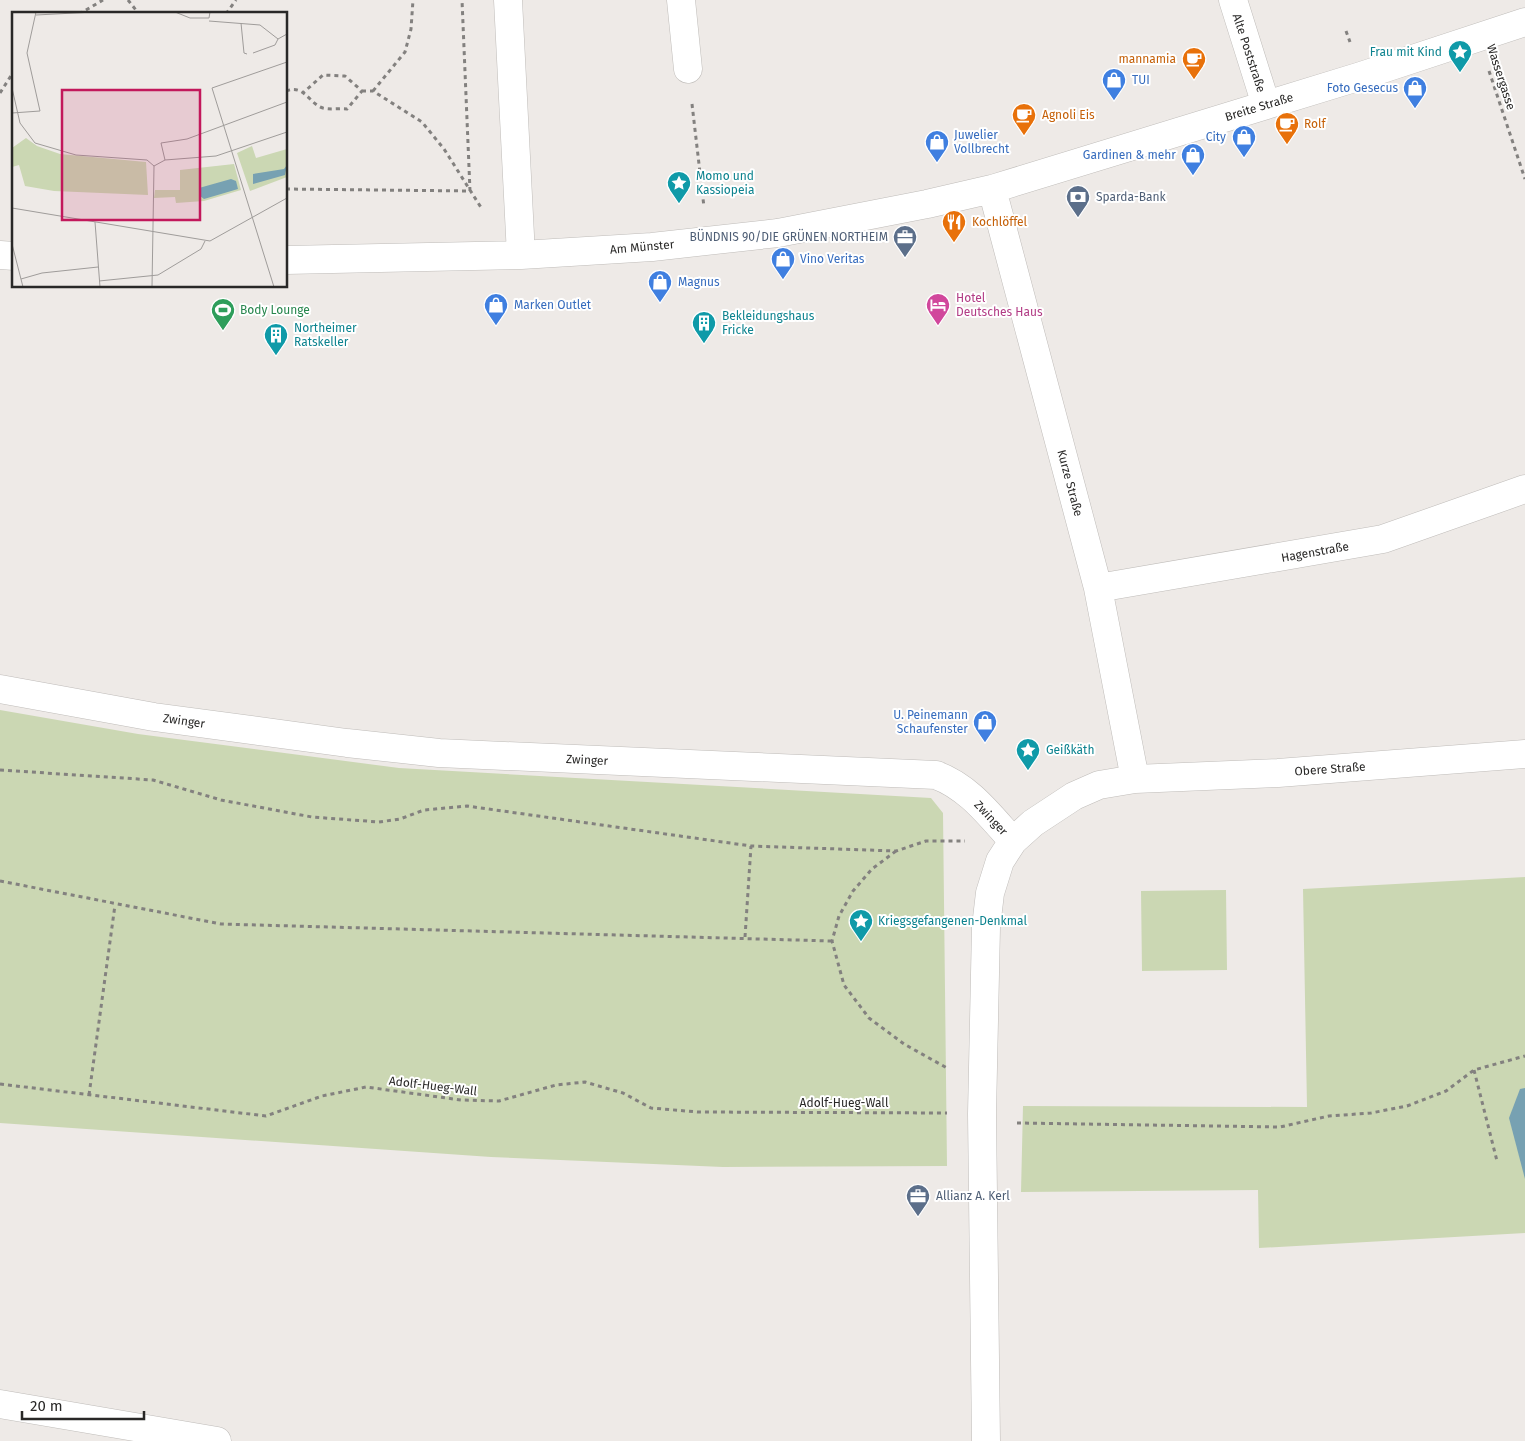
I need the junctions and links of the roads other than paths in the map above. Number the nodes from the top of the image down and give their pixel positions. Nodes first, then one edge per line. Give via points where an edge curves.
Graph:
1 (508, 0) edge
2 (681, 0) edge
3 (1233, 0) edge
4 (1525, 22) edge
5 (688, 69) road end
6 (1266, 105) junction
7 (992, 189) junction
8 (521, 255) junction
9 (288, 260) edge
10 (1525, 490) edge
11 (1098, 588) junction
12 (0, 689) edge
13 (1525, 754) edge
14 (1135, 779) junction
15 (1013, 841) junction
16 (0, 1404) edge
17 (217, 1441) edge
18 (986, 1441) edge

1 - 8 street
2 - 5 street
3 - 6 street, Alte Poststraße
4 - 6 street, Breite Straße
6 - 7 street, Breite Straße
7 - 8 street, Am Münster via 778,233 652,247
7 - 11 street, Kurze Straße
8 - 9 street, Am Münster
10 - 11 street, Hagenstraße via 1384,539
11 - 14 street, Kurze Straße
12 - 15 street, Zwinger via 154,717 439,753 936,775 952,781 971,796
13 - 14 street, Obere Straße via 1278,773
14 - 15 street, Zwinger via 1099,785 1074,796
15 - 18 street via 1000,861 990,892 986,927 982,1100
16 - 17 street

